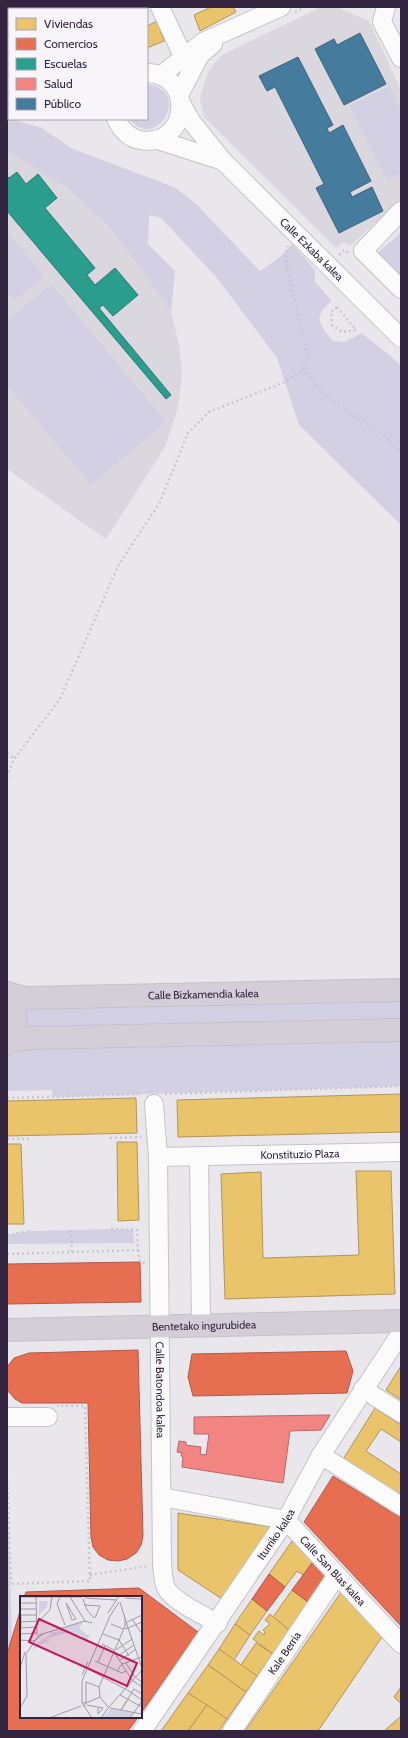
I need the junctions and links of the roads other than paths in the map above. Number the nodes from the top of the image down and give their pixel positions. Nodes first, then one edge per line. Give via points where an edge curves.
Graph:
1 (160, 7) edge
2 (386, 7) edge
3 (277, 10) edge
4 (401, 14) edge
5 (225, 32) junction
6 (183, 56) junction
7 (401, 58) edge
8 (154, 74) edge
9 (180, 99) junction
10 (117, 122) edge
11 (158, 140) junction
12 (223, 161) junction
13 (401, 211) edge
14 (401, 289) edge
15 (401, 338) edge
16 (401, 990) edge
17 (7, 993) edge
18 (401, 1030) edge
19 (8, 1043) edge
20 (154, 1097) road end
21 (401, 1152) edge
22 (199, 1156) junction
23 (158, 1157) junction
24 (401, 1321) edge
25 (201, 1326) junction
26 (159, 1327) junction
27 (7, 1330) edge
28 (401, 1333) edge
29 (363, 1389) junction
30 (51, 1412) road end
31 (401, 1414) edge
32 (7, 1417) edge
33 (321, 1455) junction
34 (162, 1497) junction
35 (401, 1506) edge
36 (286, 1520) junction
37 (337, 1575) junction
38 (218, 1623) junction
39 (401, 1644) edge
40 (142, 1731) edge
41 (232, 1731) edge

1 - 6 street
2 - 4 street
2 - 7 street via 382,22
3 - 5 street
5 - 6 street via 203,42
5 - 9 street via 200,55
6 - 8 street
8 - 9 street, Calle Ezkaba kalea via 168,80
9 - 11 street via 180,117 175,127
9 - 12 street, Calle Ezkaba kalea via 191,121
10 - 11 street, Calle Ezkaba kalea via 127,135 147,141
11 - 12 street, Calle Ezkaba kalea
12 - 15 street, Calle Ezkaba kalea
13 - 14 street via 363,251
16 - 17 main road, Calle Bizkamendia kalea via 25,998
17 - 19 main road via 14,1004 16,1017
18 - 19 main road via 31,1038
20 - 23 street, Calle Batondoa kalea
21 - 22 street, Konstituzio Plaza
22 - 23 street, Konstituzio Plaza
22 - 25 street
23 - 26 street, Calle Batondoa kalea
24 - 25 main road, Bentetako ingurubidea
25 - 26 main road, Bentetako ingurubidea
26 - 27 main road, Bentetako ingurubidea
26 - 34 street, Calle Batondoa kalea
28 - 29 street, Iturriko kalea
29 - 31 street
29 - 33 street, Iturriko kalea
30 - 32 street
33 - 35 street
33 - 36 street, Iturriko kalea
34 - 36 street
34 - 38 street, Calle Batondoa kalea via 162,1564 167,1589 173,1596
36 - 37 street, Calle San Blas kalea
36 - 38 street, Iturriko kalea
37 - 39 street, Calle San Blas kalea
37 - 41 street, Kale Berria
38 - 40 street, Iturriko kalea

